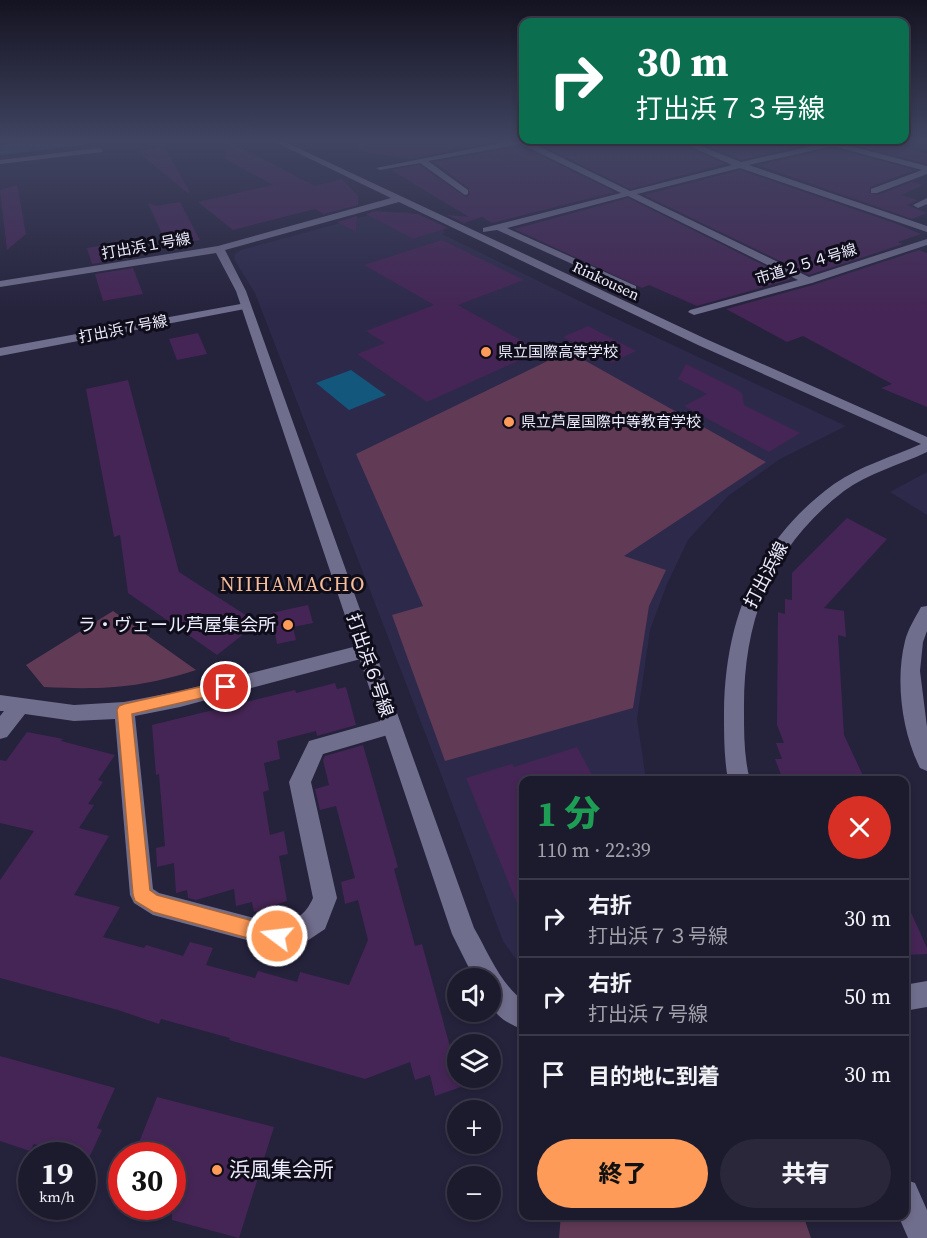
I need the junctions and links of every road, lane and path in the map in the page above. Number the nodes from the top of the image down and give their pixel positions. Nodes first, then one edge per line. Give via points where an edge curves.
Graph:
1 (613, 198) edge
2 (636, 198) edge
3 (836, 198) edge
4 (399, 199) joint
5 (498, 227) junction
6 (927, 229) edge
7 (486, 230) dead end
8 (927, 242) edge
9 (219, 249) junction
10 (808, 281) junction
11 (0, 284) edge
12 (632, 288) dead end
13 (246, 306) junction
14 (694, 312) dead end
15 (0, 352) edge
16 (927, 442) edge
17 (927, 447) edge
18 (927, 612) edge
19 (365, 651) junction
20 (10, 705) edge
21 (124, 710) junction
22 (391, 726) junction
23 (0, 731) edge
24 (927, 762) edge
25 (737, 776) edge
26 (483, 968) edge
27 (927, 994) edge
28 (501, 997) edge
29 (909, 997) edge
30 (519, 1013) edge
31 (909, 1205) edge
32 (924, 1238) edge

1 - 5 street
2 - 10 street
3 - 6 street
4 - 9 street, 打出浜１号線
4 - 16 street, Rinkousen via 702,342
5 - 7 street
5 - 12 street
8 - 10 street, 市道２５４号線
9 - 11 street, 打出浜１号線
9 - 13 street, 打出浜６号線
10 - 14 street, 市道２５４号線
13 - 15 street, 打出浜７号線
13 - 19 street, 打出浜６号線
17 - 25 street, 打出浜線 via 843,486 797,523 778,546 744,617 735,656
18 - 24 street via 914,641 911,687
19 - 21 street
19 - 22 street, 打出浜６号線
20 - 21 street via 74,713
20 - 23 street
21 - 22 street via 142,895 153,903 277,936 298,932 316,920 325,898 300,782 316,747
22 - 26 street, 打出浜６号線 via 464,934
27 - 29 street
28 - 30 street
31 - 32 street

